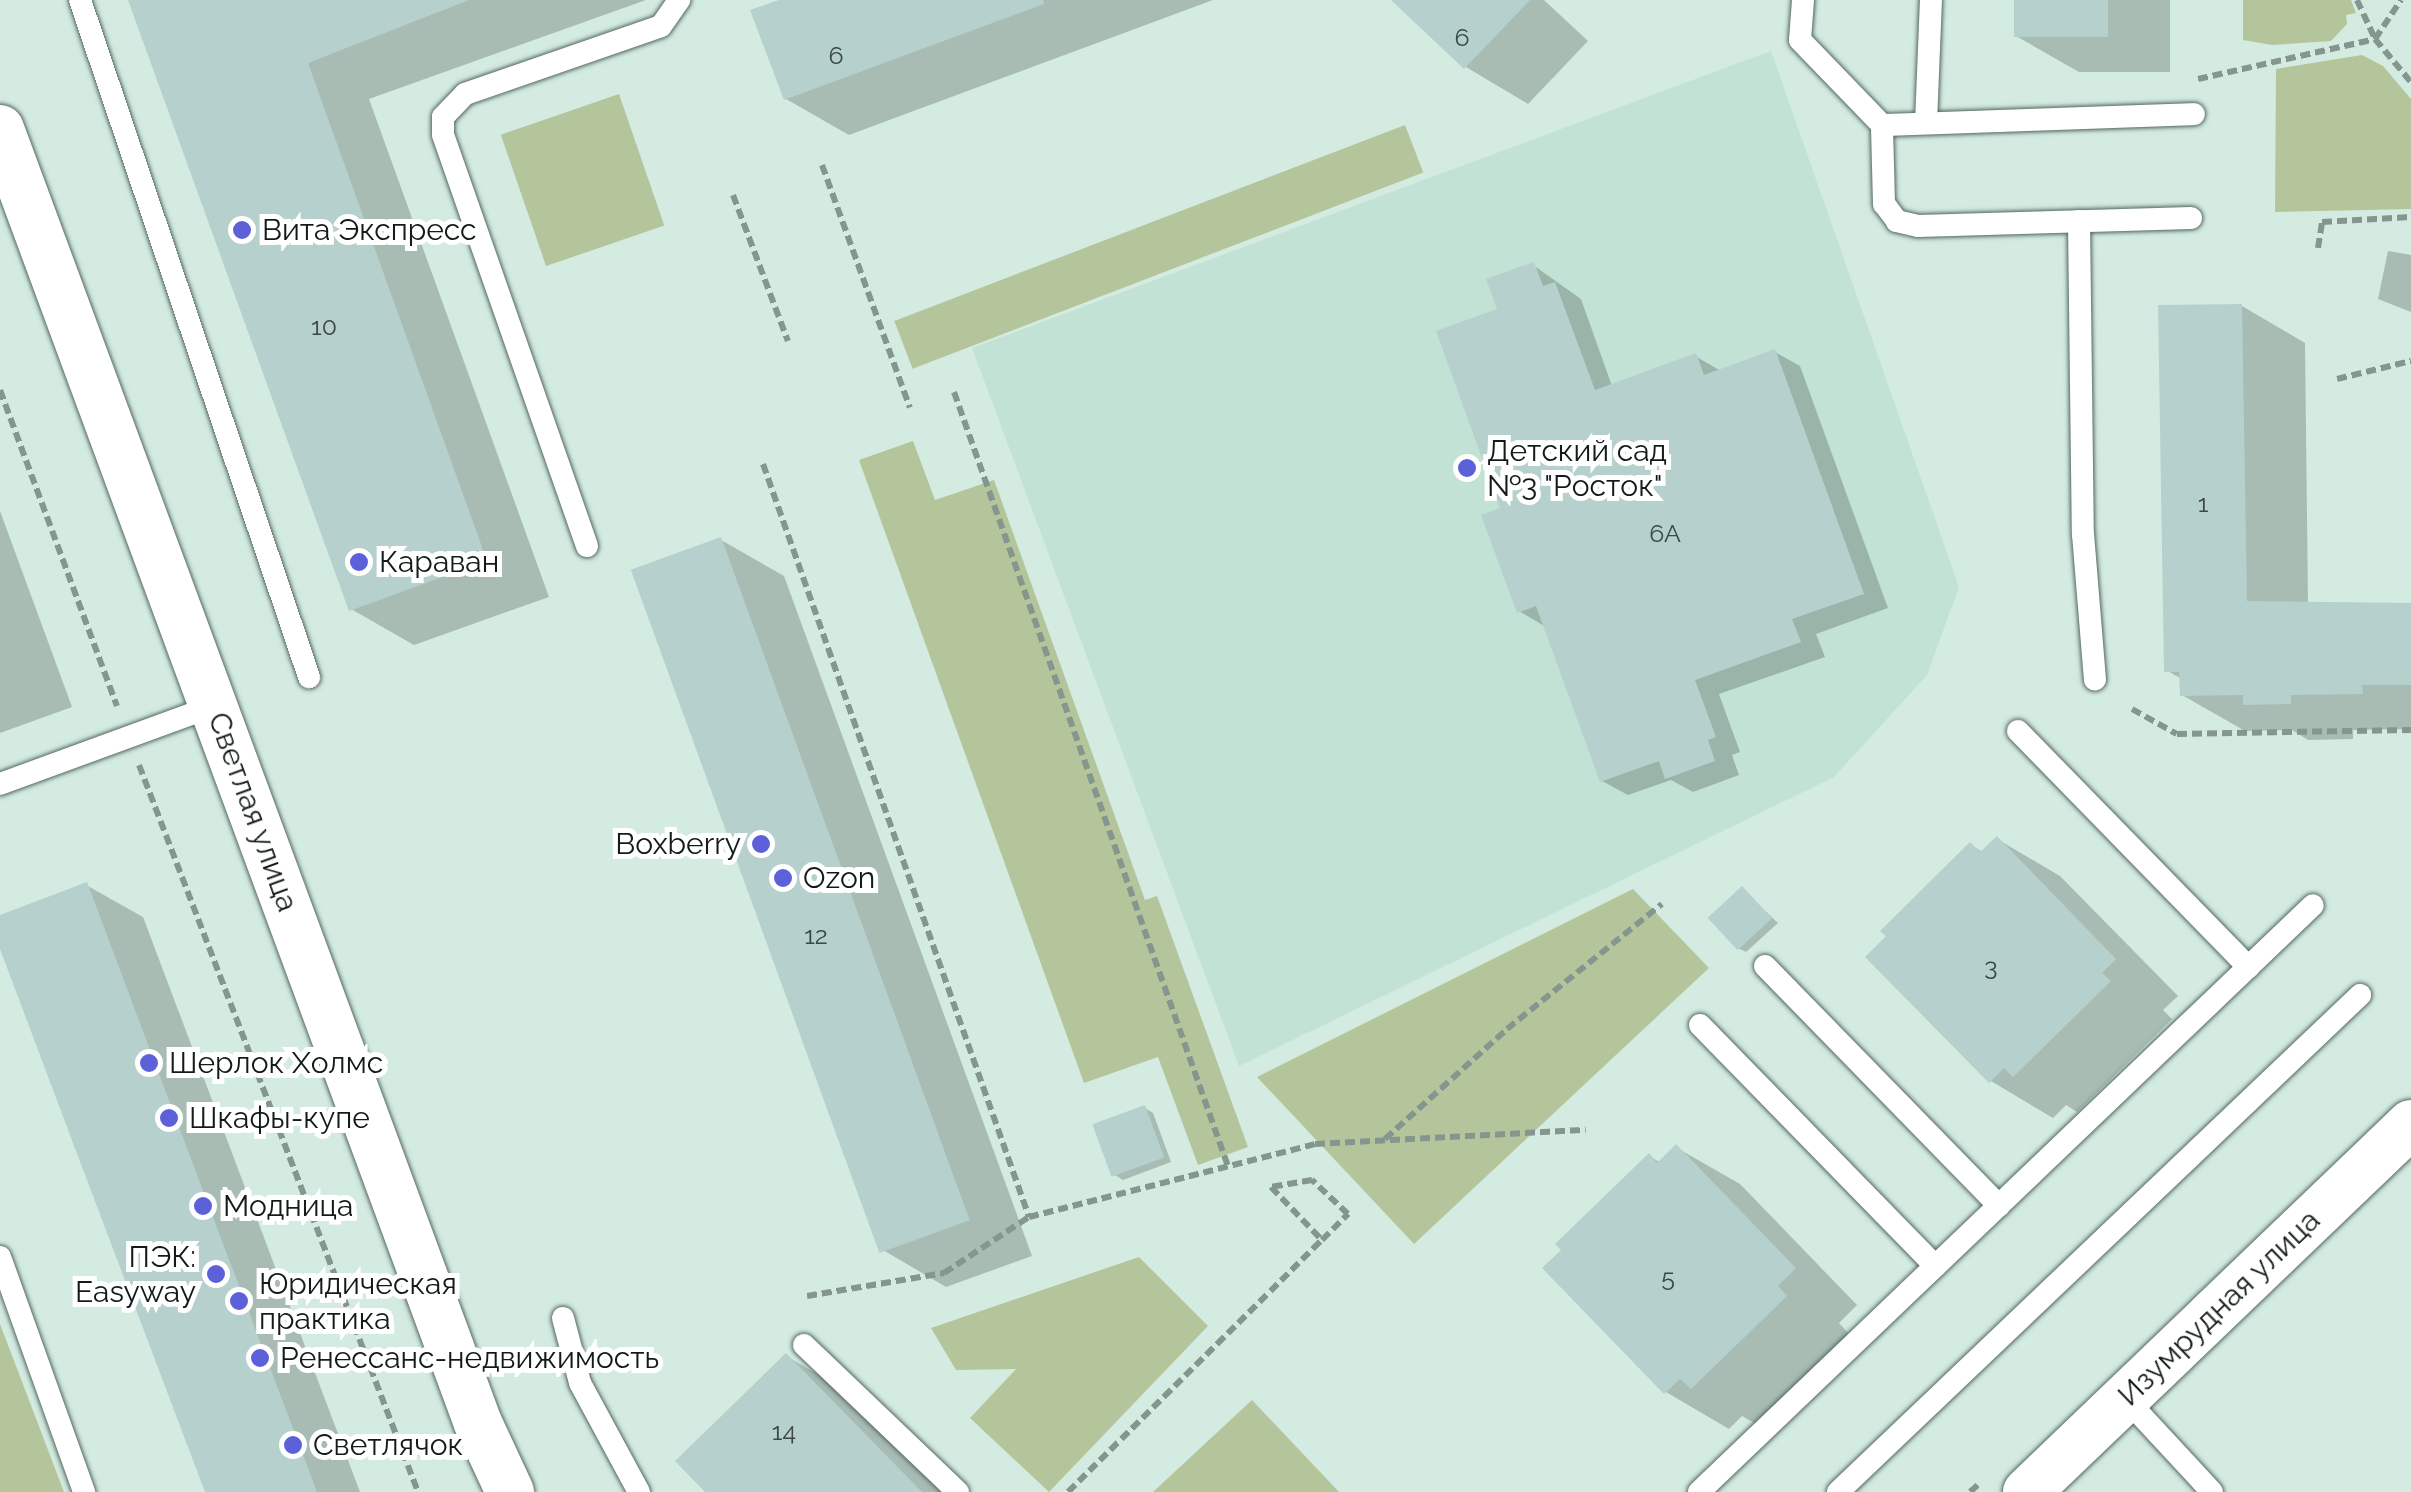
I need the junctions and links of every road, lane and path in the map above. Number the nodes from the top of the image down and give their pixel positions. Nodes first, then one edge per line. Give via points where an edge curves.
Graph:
1 (80, 0) edge
2 (678, 0) edge
3 (1803, 0) edge
4 (1930, 0) edge
5 (2357, 0) edge
6 (2401, 0) edge
7 (2375, 39) junction
8 (2196, 80) dead end
9 (2411, 82) edge
10 (2194, 114) dead end
11 (1926, 123) junction
12 (1882, 125) junction
13 (0, 129) edge
14 (822, 165) dead end
15 (734, 195) dead end
16 (2411, 217) edge
17 (2191, 218) dead end
18 (2078, 221) junction
19 (2318, 248) dead end
20 (788, 342) dead end
21 (2411, 360) edge
22 (2337, 379) dead end
23 (0, 390) edge
24 (954, 392) dead end
25 (910, 408) dead end
26 (763, 464) dead end
27 (587, 546) dead end
28 (309, 677) dead end
29 (2094, 680) dead end
30 (213, 706) junction
31 (2132, 710) dead end
32 (2411, 730) edge
33 (2018, 731) dead end
34 (129, 738) junction
35 (0, 784) edge
36 (1662, 904) dead end
37 (2313, 905) dead end
38 (1765, 966) dead end
39 (2248, 967) junction
40 (2360, 995) dead end
41 (1700, 1025) dead end
42 (2411, 1124) edge
43 (1586, 1130) dead end
44 (1384, 1140) junction
45 (1228, 1166) junction
46 (1999, 1206) junction
47 (1029, 1217) junction
48 (1322, 1240) junction
49 (0, 1257) edge
50 (1936, 1266) junction
51 (807, 1296) dead end
52 (563, 1318) dead end
53 (804, 1345) dead end
54 (2125, 1398) junction
55 (84, 1492) edge
56 (418, 1492) edge
57 (510, 1492) edge
58 (639, 1492) edge
59 (958, 1492) edge
60 (1068, 1492) edge
61 (1700, 1492) edge
62 (1838, 1492) edge
63 (2027, 1492) edge
64 (2212, 1492) edge

1 - 28 lane
2 - 27 lane via 661,26 465,94 442,117
3 - 12 lane via 1800,40
4 - 11 lane
5 - 7 path
6 - 7 path
7 - 8 path
7 - 9 path
10 - 11 lane
11 - 12 lane
12 - 18 lane via 1884,204 1897,221
13 - 30 street, Светлая улица
14 - 25 path
15 - 20 path
16 - 19 path via 2322,222
17 - 18 lane
18 - 29 lane
21 - 22 path
23 - 34 path
24 - 45 path
26 - 47 path
30 - 34 lane
30 - 57 street, Светлая улица via 478,1423
31 - 32 path via 2178,734
33 - 39 lane
34 - 35 lane
34 - 56 path
36 - 44 path via 1507,1029
37 - 39 lane
38 - 46 lane
39 - 46 lane
40 - 62 lane
41 - 50 lane
42 - 54 street, Изумрудная улица
43 - 44 path
44 - 45 path via 1315,1144
45 - 47 path
46 - 50 lane
47 - 51 path via 944,1273
48 - 48 path via 1297,1214 1271,1187 1312,1180 1348,1214
48 - 60 path
49 - 55 lane
50 - 61 lane
52 - 58 lane via 580,1383
53 - 59 lane
54 - 63 street, Изумрудная улица
54 - 64 lane

